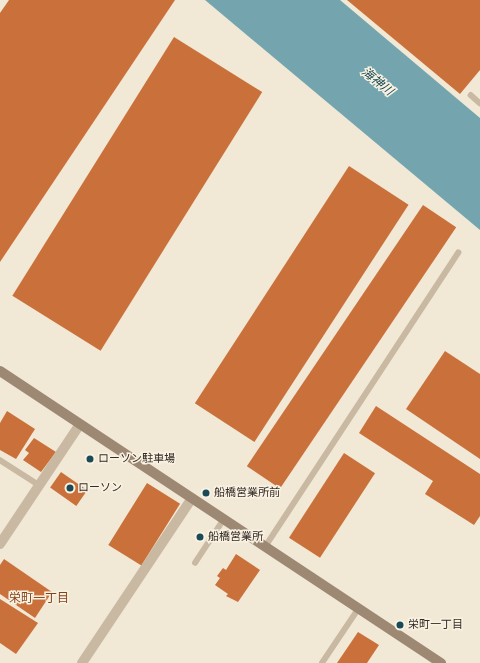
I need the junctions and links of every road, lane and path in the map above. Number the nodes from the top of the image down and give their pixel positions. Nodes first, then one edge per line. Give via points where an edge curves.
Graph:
1 (471, 95) dead end
2 (480, 103) edge
3 (458, 253) dead end
4 (0, 371) edge
5 (80, 424) junction
6 (0, 460) edge
7 (39, 485) junction
8 (192, 498) junction
9 (224, 519) junction
10 (1, 540) edge
11 (265, 547) junction
12 (195, 563) dead end
13 (359, 608) junction
14 (82, 663) edge
15 (322, 663) edge
16 (442, 663) edge

1 - 2 lane
3 - 11 lane
4 - 5 street
5 - 7 street
5 - 8 street
6 - 7 lane
7 - 10 street
8 - 9 street
8 - 14 street
9 - 11 street
9 - 12 lane
11 - 13 street
13 - 15 lane
13 - 16 street

